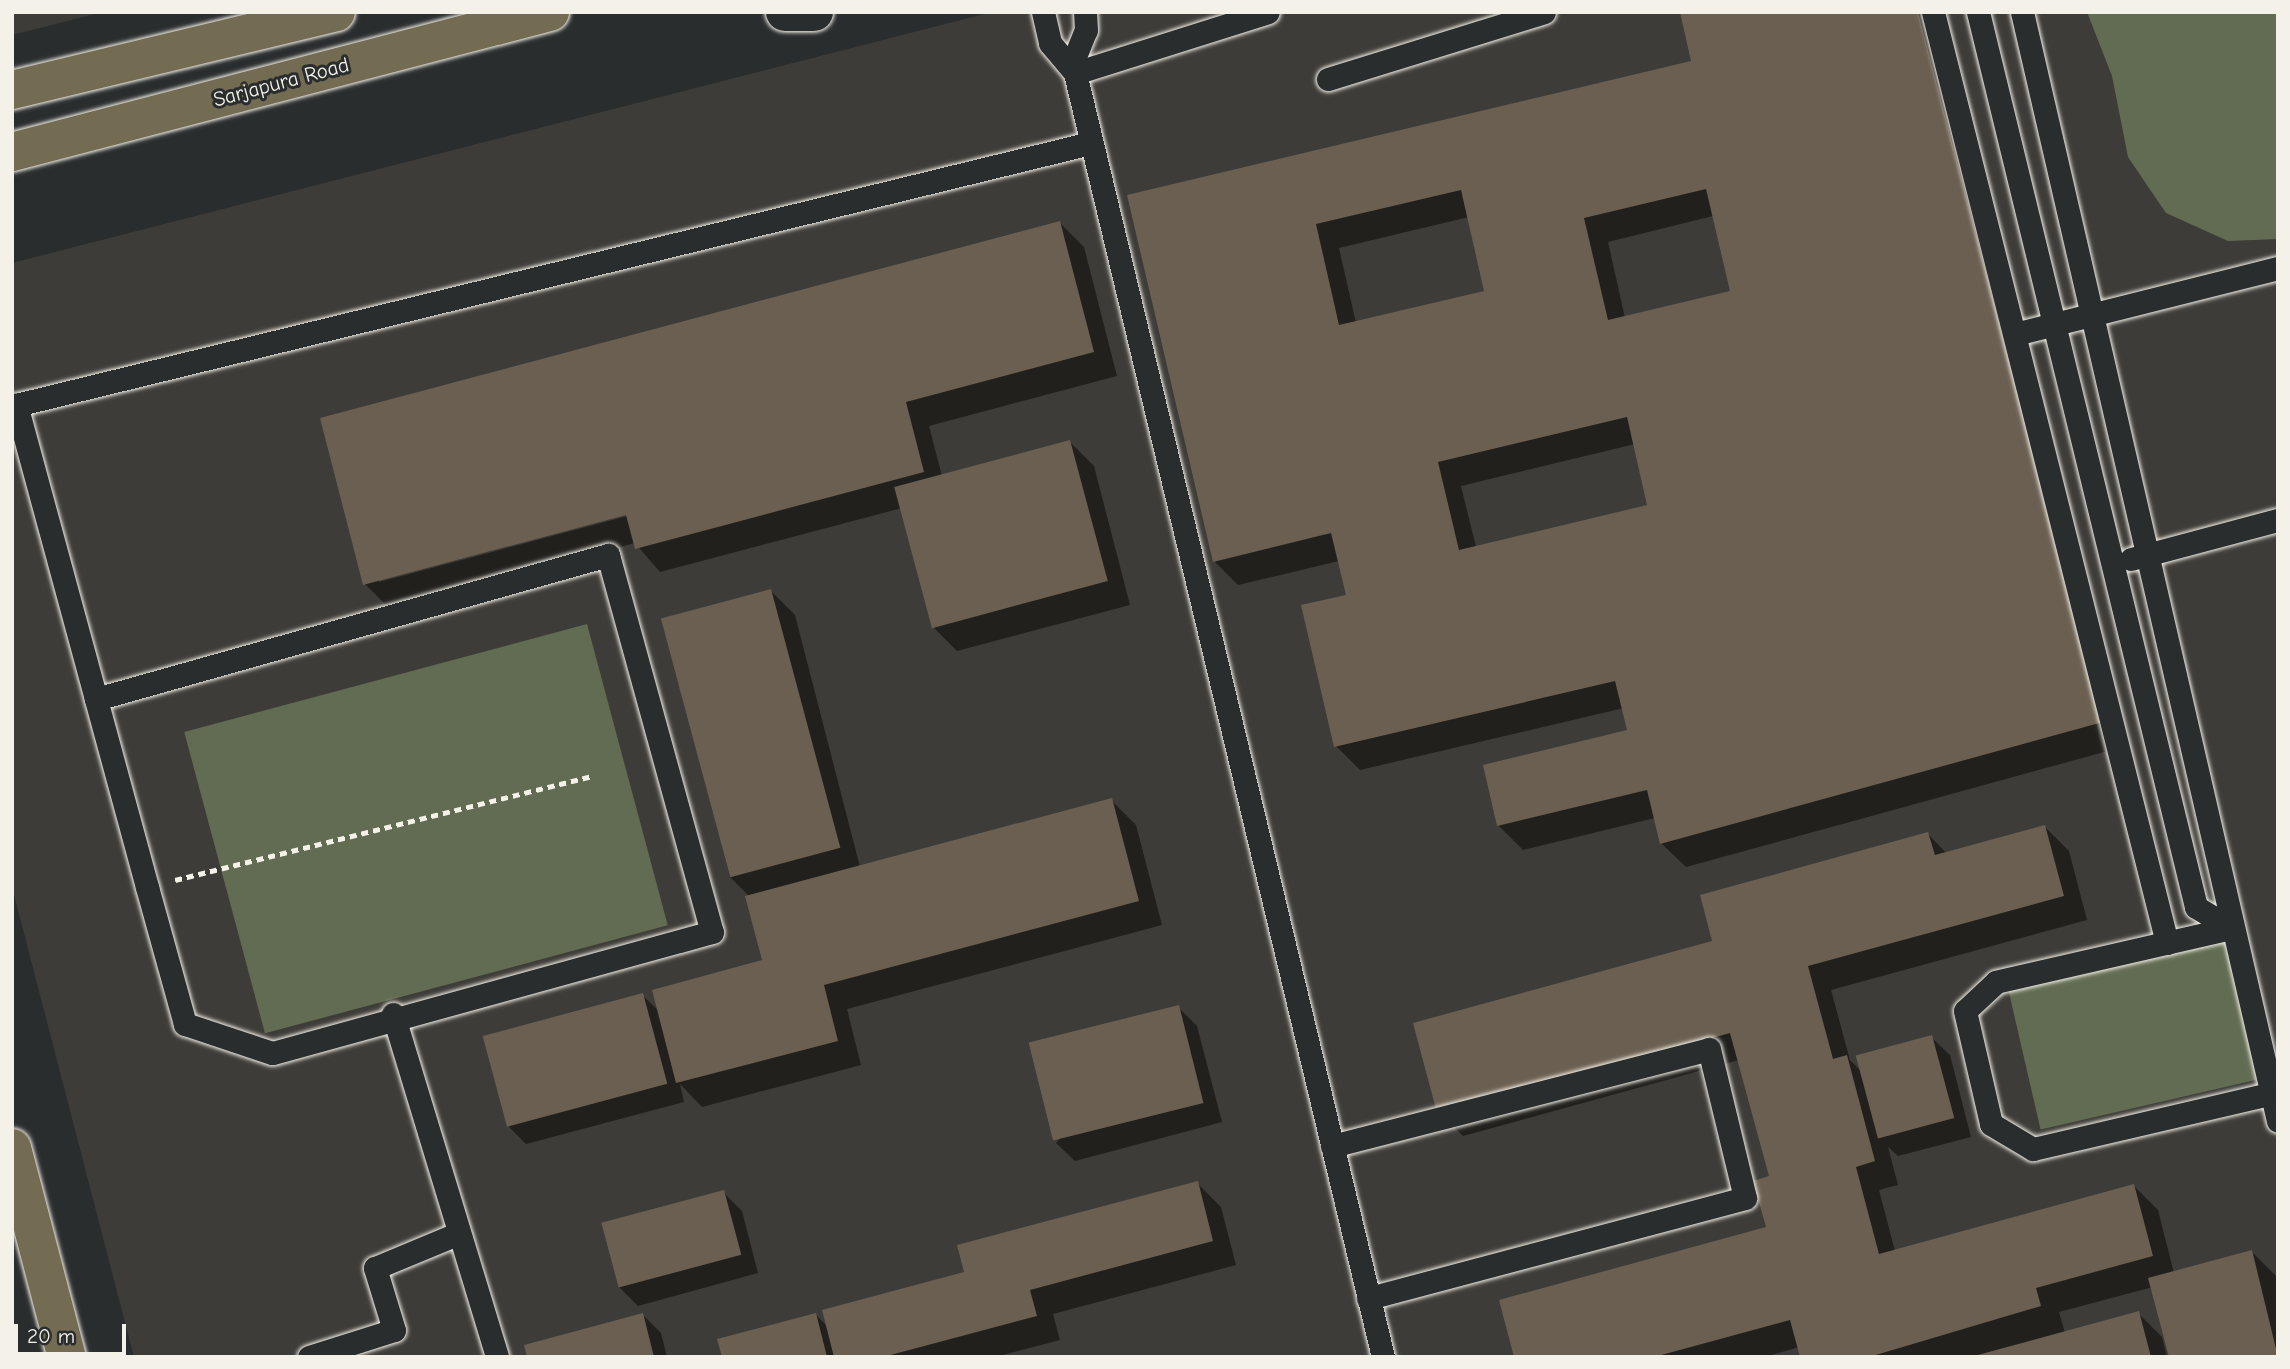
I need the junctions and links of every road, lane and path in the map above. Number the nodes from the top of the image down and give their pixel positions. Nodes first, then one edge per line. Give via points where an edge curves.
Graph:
1 (336, 12) edge
2 (550, 12) edge
3 (785, 12) edge
4 (814, 12) edge
5 (1043, 12) edge
6 (1085, 12) edge
7 (1268, 12) edge
8 (1544, 12) edge
9 (1933, 12) edge
10 (1978, 12) edge
11 (2022, 12) edge
12 (1073, 68) junction
13 (1328, 79) dead end
14 (12, 90) edge
15 (1091, 143) junction
16 (12, 152) edge
17 (2278, 268) edge
18 (2091, 316) junction
19 (2059, 323) junction
20 (2015, 334) junction
21 (2278, 520) edge
22 (2146, 555) junction
23 (2115, 562) junction
24 (96, 699) junction
25 (593, 776) dead end
26 (147, 887) junction
27 (2231, 928) junction
28 (2167, 943) junction
29 (393, 1014) junction
30 (2270, 1094) junction
31 (2278, 1121) edge
32 (1332, 1146) junction
33 (12, 1148) edge
34 (459, 1233) junction
35 (1368, 1298) junction
36 (67, 1357) edge
37 (309, 1357) edge
38 (497, 1357) edge
39 (1383, 1357) edge

1 - 14 main road
2 - 16 main road, Sarjapura Road
3 - 4 street
5 - 12 lane via 1050,43
6 - 12 lane via 1086,30
7 - 12 lane
8 - 13 lane
9 - 20 lane
10 - 19 lane
11 - 18 lane
12 - 15 lane
15 - 24 lane via 16,405
15 - 32 lane
17 - 18 lane
18 - 19 lane
18 - 22 lane
19 - 20 lane
19 - 23 lane
20 - 28 lane
21 - 22 lane
22 - 23 lane
22 - 27 lane
23 - 27 lane via 2196,907
24 - 26 lane
24 - 29 lane via 608,555 712,932
25 - 26 path
26 - 29 lane via 185,1024 272,1053
27 - 28 lane
27 - 30 lane
28 - 30 lane via 1996,982 1965,1011 1991,1124 2033,1149
29 - 34 lane
30 - 31 lane
32 - 35 lane
32 - 35 lane via 1709,1049 1745,1198
33 - 36 main road
34 - 37 lane via 375,1268 394,1330
34 - 38 lane
35 - 39 lane

